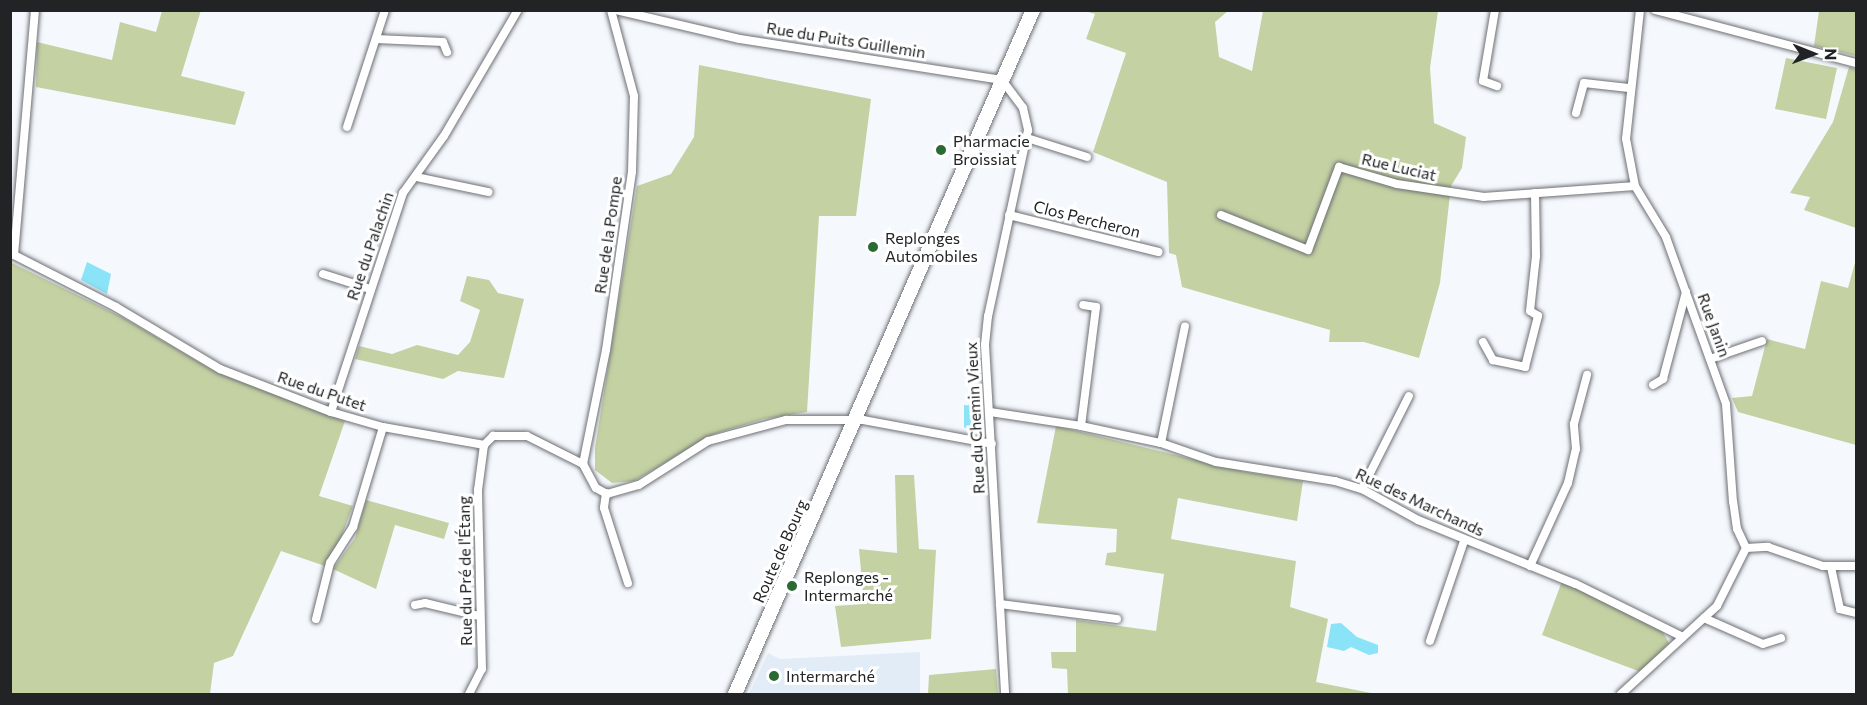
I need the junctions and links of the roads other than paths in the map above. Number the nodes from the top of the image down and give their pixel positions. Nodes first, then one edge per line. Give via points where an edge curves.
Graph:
1 (35, 10) edge
2 (385, 10) edge
3 (518, 10) edge
4 (613, 10) edge
5 (1033, 10) edge
6 (1495, 10) edge
7 (1640, 10) edge
8 (1655, 10) edge
9 (376, 39) junction
10 (447, 52) dead end
11 (1857, 63) edge
12 (1002, 80) junction
13 (1497, 86) dead end
14 (1629, 88) junction
15 (1576, 112) dead end
16 (347, 127) dead end
17 (1027, 138) junction
18 (1087, 157) dead end
19 (416, 177) junction
20 (1635, 186) junction
21 (488, 192) dead end
22 (1535, 192) junction
23 (1009, 215) junction
24 (1221, 215) dead end
25 (1158, 252) dead end
26 (322, 274) dead end
27 (369, 289) junction
28 (1686, 292) junction
29 (1083, 305) dead end
30 (1185, 326) dead end
31 (1762, 341) dead end
32 (1484, 342) dead end
33 (1710, 359) junction
34 (1587, 375) dead end
35 (1653, 385) dead end
36 (1409, 396) dead end
37 (331, 412) junction
38 (990, 412) junction
39 (853, 419) junction
40 (1082, 426) junction
41 (383, 427) junction
42 (1161, 443) junction
43 (484, 444) junction
44 (992, 444) junction
45 (584, 464) junction
46 (1362, 489) junction
47 (606, 493) junction
48 (1464, 541) junction
49 (1746, 548) junction
50 (1530, 566) junction
51 (1857, 566) edge
52 (1831, 567) junction
53 (628, 583) dead end
54 (1000, 604) junction
55 (415, 605) dead end
56 (1857, 613) edge
57 (479, 616) junction
58 (1704, 618) junction
59 (316, 619) dead end
60 (1117, 619) dead end
61 (1683, 637) junction
62 (1781, 638) dead end
63 (1430, 640) dead end
64 (469, 694) edge
65 (735, 694) edge
66 (1005, 694) edge
67 (1621, 694) edge

1 - 37 street, Rue du Putet via 14,255 116,307 220,369
2 - 9 street
3 - 19 street, Rue du Palachin via 490,62
4 - 12 street, Rue du Puits Guillemin via 740,39
4 - 45 street, Rue de la Pompe via 630,74 635,126 631,189
5 - 12 main road, Route de Bourg
6 - 13 street via 1483,81
7 - 14 street, Rue Janin
8 - 11 street
9 - 10 street via 443,42
9 - 16 street
12 - 17 street, Rue du Chemin Vieux via 1027,117
12 - 39 main road, Route de Bourg
14 - 15 street via 1584,83
14 - 20 street, Rue Janin via 1626,139
17 - 18 street
17 - 23 street, Rue du Chemin Vieux
19 - 21 street
19 - 27 street, Rue du Palachin via 403,193
20 - 22 street, Rue Luciat
20 - 28 street, Rue Janin via 1666,237
22 - 24 street, Rue Luciat via 1461,196 1339,167 1308,250
22 - 32 street via 1536,256 1530,311 1538,316 1525,367 1493,360
23 - 25 street, Clos Percheron
23 - 38 street, Rue du Chemin Vieux via 987,316
26 - 27 street
27 - 37 street, Rue du Palachin
28 - 33 street, Rue Janin
28 - 35 street via 1663,380
29 - 40 street via 1096,307
30 - 42 street
31 - 33 street
33 - 49 street, Rue Janin via 1730,425 1733,502 1737,529
34 - 50 street via 1574,424 1576,449 1568,483
36 - 46 street
37 - 41 street, Rue du Putet
38 - 40 street, Rue des Marchands
38 - 44 street, Rue du Chemin Vieux
39 - 44 street
39 - 47 street via 786,420 737,432 708,441 639,485
39 - 65 main road, Route de Bourg
40 - 42 street, Rue des Marchands
41 - 43 street, Rue du Putet
41 - 59 street via 353,527 330,563
42 - 46 street, Rue des Marchands via 1216,462
43 - 45 street, Rue du Putet via 493,436 527,436
43 - 57 street, Rue du Pré de l'Étang via 478,490
44 - 54 street, Rue du Chemin Vieux
45 - 47 street via 596,488
46 - 48 street, Rue des Marchands
47 - 53 street via 604,508
48 - 50 street, Rue des Marchands
48 - 63 street
49 - 52 street via 1768,547
49 - 58 street via 1729,589
50 - 61 street, Rue des Marchands via 1649,617
51 - 52 street
52 - 56 street via 1840,609
54 - 60 street
54 - 66 street, Rue du Chemin Vieux
55 - 57 street via 425,603
57 - 64 street, Rue du Pré de l'Étang via 482,669
58 - 61 street
58 - 62 street via 1763,644
61 - 67 street

